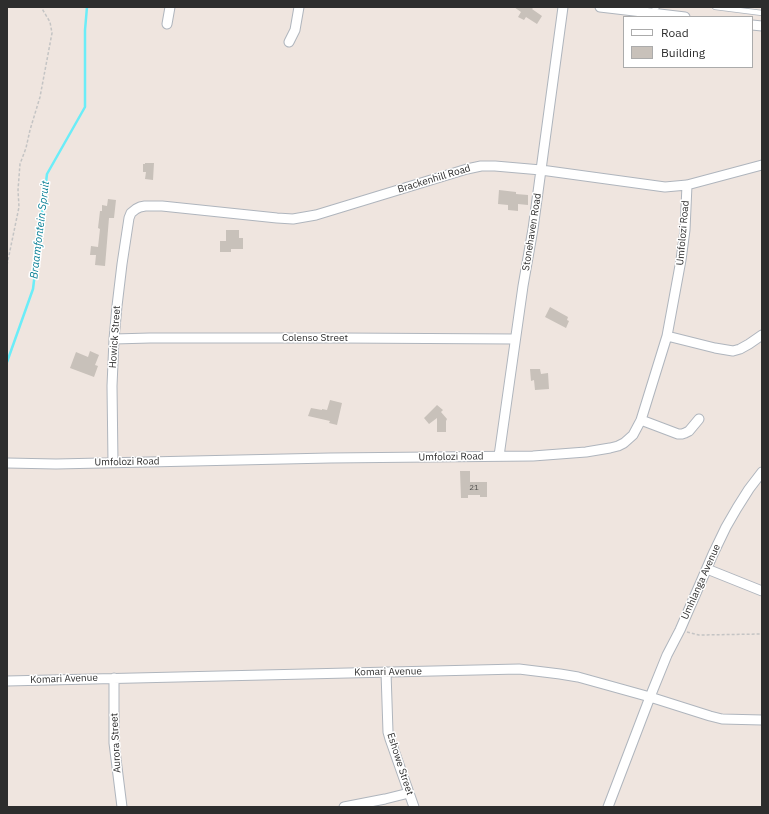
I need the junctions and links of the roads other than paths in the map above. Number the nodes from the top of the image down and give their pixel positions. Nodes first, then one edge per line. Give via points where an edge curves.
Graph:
1 (170, 7) edge
2 (299, 7) edge
3 (563, 7) edge
4 (600, 7) edge
5 (715, 7) edge
6 (654, 10) edge
7 (762, 13) edge
8 (681, 16) edge
9 (167, 24) dead end
10 (289, 42) dead end
11 (762, 165) edge
12 (541, 170) junction
13 (687, 185) junction
14 (132, 213) joint
15 (762, 334) edge
16 (667, 336) junction
17 (114, 339) junction
18 (516, 339) junction
19 (699, 419) dead end
20 (641, 420) junction
21 (498, 456) junction
22 (113, 462) junction
23 (7, 463) edge
24 (762, 472) edge
25 (707, 569) junction
26 (762, 591) edge
27 (386, 672) junction
28 (114, 678) junction
29 (7, 681) edge
30 (650, 697) junction
31 (762, 720) edge
32 (409, 793) junction
33 (122, 807) edge
34 (344, 807) edge
35 (414, 807) edge
36 (608, 807) edge

1 - 9 street
2 - 10 street via 295,30
3 - 12 street, Stonehaven Road
4 - 6 street
5 - 7 lane
6 - 8 street
11 - 13 street, Brackenhill Road
12 - 13 street, Brackenhill Road via 659,187
12 - 14 street, Brackenhill Road via 481,166 305,217 277,218 162,206 140,207
12 - 18 street, Stonehaven Road
13 - 16 street, Umfolozi Road via 681,260
14 - 17 street, Howick Street via 122,264
15 - 16 street via 749,344 733,351
16 - 20 street, Umfolozi Road
17 - 18 street, Colenso Street
17 - 22 street, Howick Street
18 - 21 street, Stonehaven Road
19 - 20 street via 689,431 682,434
20 - 21 street, Umfolozi Road via 633,435 618,446 586,452
21 - 22 street, Umfolozi Road
22 - 23 street, Umfolozi Road
24 - 25 street, Umhlanga Avenue via 726,527
25 - 26 street
25 - 30 street, Umhlanga Avenue
27 - 28 street, Komari Avenue
27 - 30 street, Komari Avenue via 519,669 578,677
27 - 32 street, Eshowe Street via 388,732
28 - 29 street, Komari Avenue
28 - 33 street, Aurora Street via 114,743
30 - 31 street, Komari Avenue via 722,719
30 - 36 street
32 - 34 street
32 - 35 street, Eshowe Street

